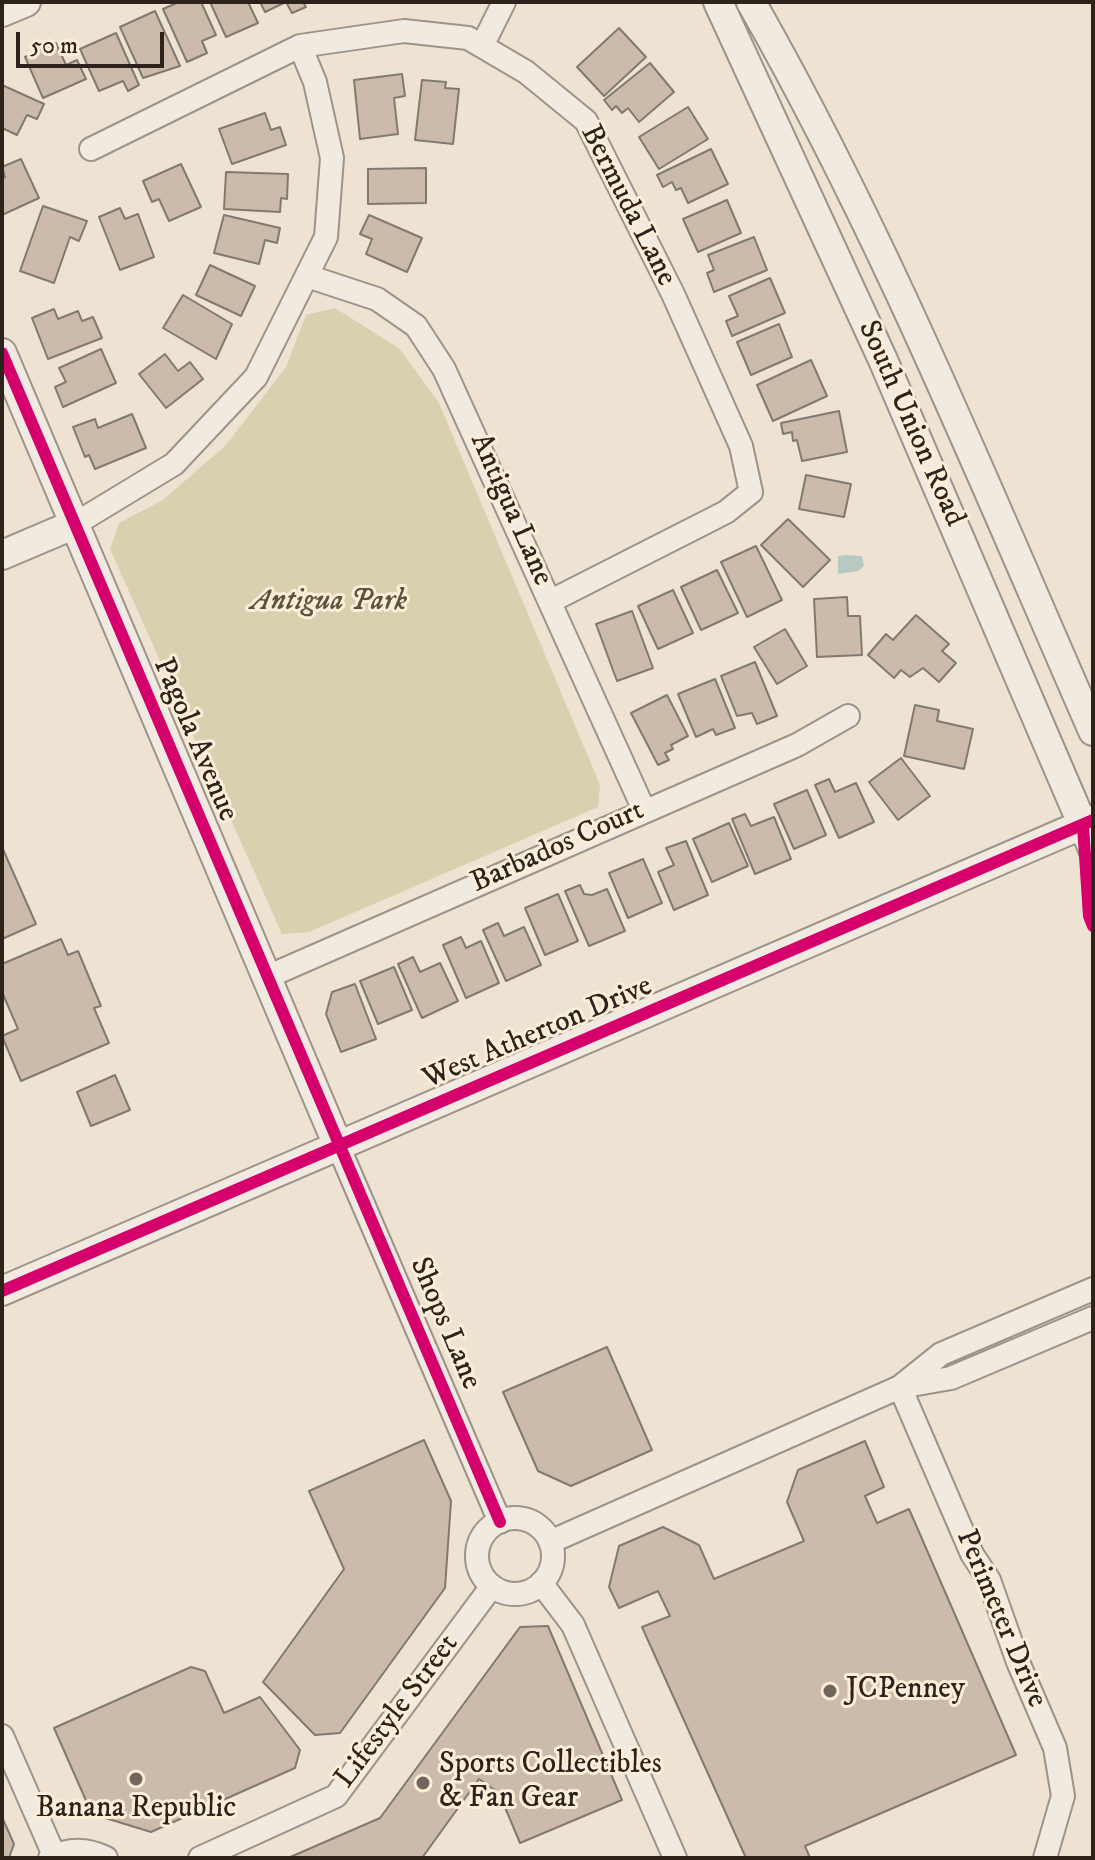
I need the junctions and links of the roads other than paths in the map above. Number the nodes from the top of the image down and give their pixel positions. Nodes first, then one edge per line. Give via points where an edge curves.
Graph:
1 (26, 2) edge
2 (504, 2) edge
3 (718, 2) edge
4 (751, 2) edge
5 (2, 12) edge
6 (300, 46) junction
7 (482, 46) junction
8 (91, 149) dead end
9 (307, 276) junction
10 (2, 353) edge
11 (75, 524) junction
12 (2, 555) edge
13 (551, 601) junction
14 (848, 716) dead end
15 (1093, 731) edge
16 (644, 810) junction
17 (1090, 832) edge
18 (267, 977) junction
19 (339, 1148) junction
20 (1093, 1289) edge
21 (2, 1291) edge
22 (1093, 1318) edge
23 (900, 1387) junction
24 (500, 1522) junction
25 (550, 1542) junction
26 (541, 1583) junction
27 (492, 1586) junction
28 (2, 1736) edge
29 (52, 1857) edge
30 (106, 1858) edge
31 (200, 1858) edge
32 (675, 1858) edge
33 (1045, 1858) edge

1 - 5 street
2 - 7 street
3 - 17 street, South Union Road via 883,360
4 - 15 street, South Union Road via 871,229
6 - 7 street, Bermuda Lane via 404,31 468,38
6 - 8 street, Bermuda Lane
6 - 9 street via 315,82 332,158 326,237
7 - 13 street, Bermuda Lane via 526,72 586,121 673,294 741,446 751,492 726,512
9 - 11 street via 256,377 174,464
9 - 13 street, Antigua Lane via 377,299 416,326 457,392
10 - 11 street, Pagola Avenue
11 - 12 street
11 - 18 street, Pagola Avenue
13 - 16 street, Antigua Lane
14 - 16 street, Barbados Court via 797,745
16 - 18 street, Barbados Court
17 - 19 street, West Atherton Drive
18 - 19 street, Pagola Avenue
19 - 21 street, West Atherton Drive
19 - 24 street, Shops Lane
20 - 23 street via 941,1354
22 - 23 street via 951,1378
23 - 25 street
23 - 33 street, Perimeter Drive via 972,1554 989,1580 1055,1748 1063,1796
24 - 25 street via 532,1522
24 - 27 street via 488,1529 477,1550 481,1573
25 - 26 street via 553,1561
26 - 27 street via 523,1594
26 - 32 street via 573,1625
27 - 31 street, Lifestyle Street via 336,1796
28 - 29 street
29 - 30 street via 85,1850

